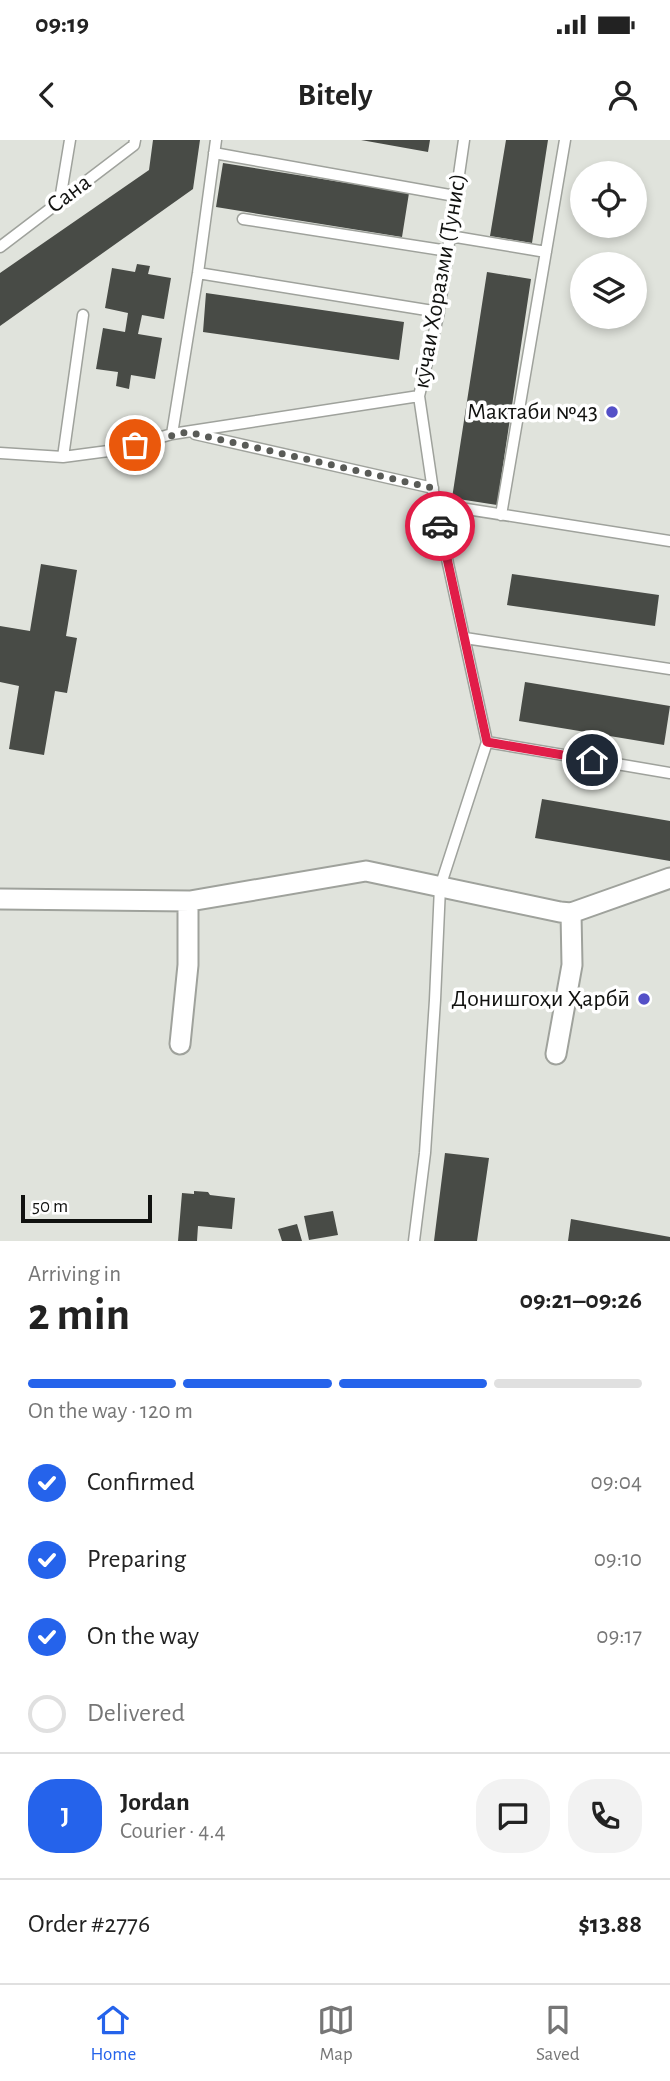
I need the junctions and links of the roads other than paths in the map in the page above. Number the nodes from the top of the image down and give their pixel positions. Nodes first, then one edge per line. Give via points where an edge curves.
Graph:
1 (70, 140) edge
2 (135, 140) edge
3 (216, 140) edge
4 (464, 140) edge
5 (565, 140) edge
6 (215, 153) junction
7 (455, 196) junction
8 (60, 200) junction
9 (243, 219) dead end
10 (450, 236) junction
11 (0, 247) edge
12 (448, 251) junction
13 (545, 252) junction
14 (198, 273) junction
15 (439, 312) junction
16 (83, 315) dead end
17 (419, 396) junction
18 (187, 432) junction
19 (172, 434) junction
20 (0, 453) edge
21 (63, 457) junction
22 (433, 488) junction
23 (435, 505) junction
24 (501, 514) junction
25 (670, 541) edge
26 (465, 638) junction
27 (670, 669) edge
28 (487, 742) junction
29 (670, 773) edge
30 (670, 878) edge
31 (440, 887) junction
32 (0, 899) edge
33 (188, 901) junction
34 (571, 913) junction
35 (180, 1044) dead end
36 (556, 1054) dead end
37 (414, 1241) edge

1 - 8 lane
2 - 8 lane, Сана
3 - 6 lane
4 - 7 lane, кӯчаи Хоразми (Тунис)
5 - 13 lane
6 - 7 lane
6 - 14 lane
7 - 10 lane, кӯчаи Хоразми (Тунис)
8 - 11 lane, Сана
9 - 12 lane
10 - 12 lane, кӯчаи Хоразми (Тунис)
10 - 13 lane
12 - 15 lane, кӯчаи Хоразми (Тунис)
13 - 24 lane
14 - 15 lane
14 - 19 lane
15 - 17 lane, кӯчаи Хоразми (Тунис)
16 - 21 lane
17 - 18 lane
17 - 22 lane, кӯчаи Хоразми (Тунис)
18 - 19 lane
18 - 22 lane
19 - 21 lane via 116,450
20 - 21 lane
22 - 23 lane, кӯчаи Хоразми (Тунис)
23 - 24 lane
23 - 26 lane, кӯчаи Хоразми (Тунис)
24 - 25 lane
26 - 27 lane
26 - 28 lane, кӯчаи Хоразми (Тунис)
28 - 29 lane
28 - 31 lane, кӯчаи Хоразми (Тунис)
30 - 34 street
31 - 33 street via 366,871
31 - 34 street
31 - 37 lane, кӯчаи Хоразми (Тунис) via 426,1139
32 - 33 street
33 - 35 street via 188,965
34 - 36 street via 572,965

